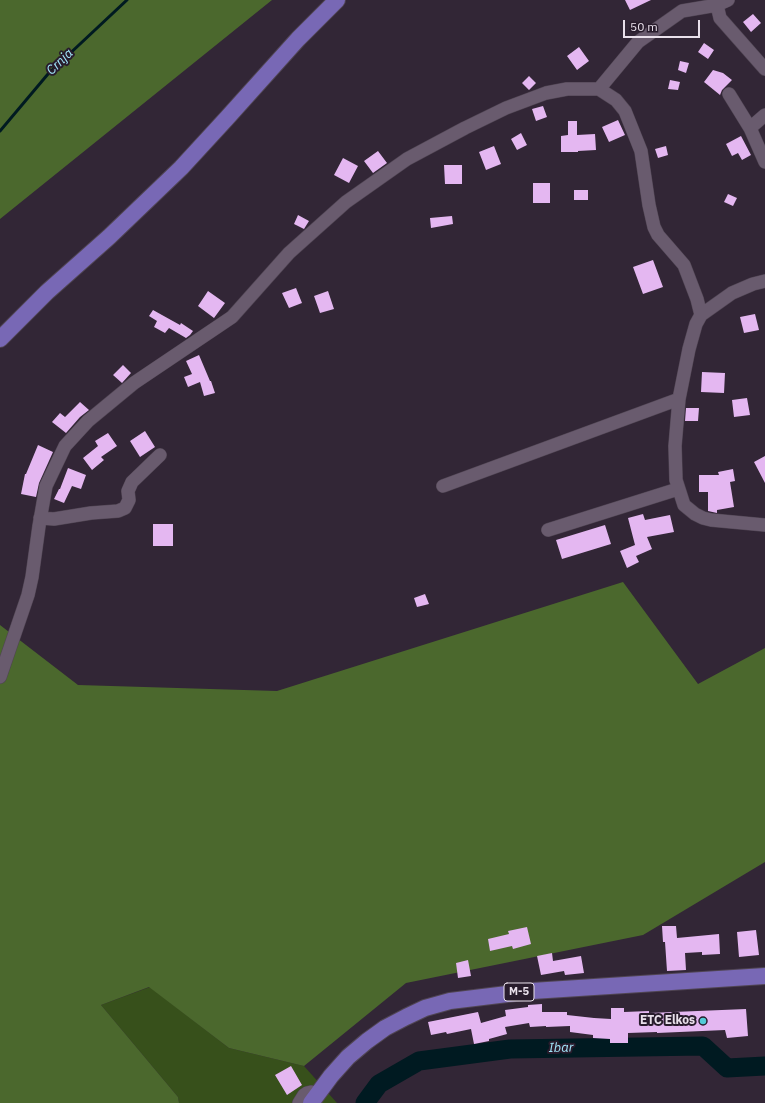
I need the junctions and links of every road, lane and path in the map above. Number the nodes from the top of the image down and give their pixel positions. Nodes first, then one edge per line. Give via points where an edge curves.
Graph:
1 (337, 0) edge
2 (722, 2) edge
3 (765, 69) edge
4 (599, 89) junction
5 (729, 94) dead end
6 (765, 115) edge
7 (750, 128) junction
8 (765, 162) edge
9 (765, 281) edge
10 (701, 315) junction
11 (0, 339) edge
12 (679, 399) junction
13 (160, 455) dead end
14 (443, 486) dead end
15 (678, 489) junction
16 (40, 518) junction
17 (765, 525) edge
18 (548, 530) dead end
19 (0, 677) edge
20 (765, 976) edge
21 (314, 1099) edge
22 (299, 1103) edge

1 - 11 main road via 298,39 181,168
2 - 3 street via 720,18
2 - 4 street via 682,11 638,42
4 - 10 street via 616,100 625,111 641,151 654,227 684,265
4 - 16 street via 567,89 546,93 506,108 407,159 346,202 289,253 232,317 134,383 88,421 65,446 46,486
5 - 7 street
6 - 7 street
7 - 8 street
9 - 10 street via 732,293
10 - 12 street via 689,349
12 - 14 street
12 - 15 street via 675,446
13 - 16 street via 132,482 125,508 54,519
15 - 17 street via 684,505 703,518
15 - 18 street
16 - 19 street via 28,595
20 - 21 main road, M-5 via 532,991 450,1001 406,1016 367,1041 348,1057
21 - 22 street via 311,1092 307,1093

